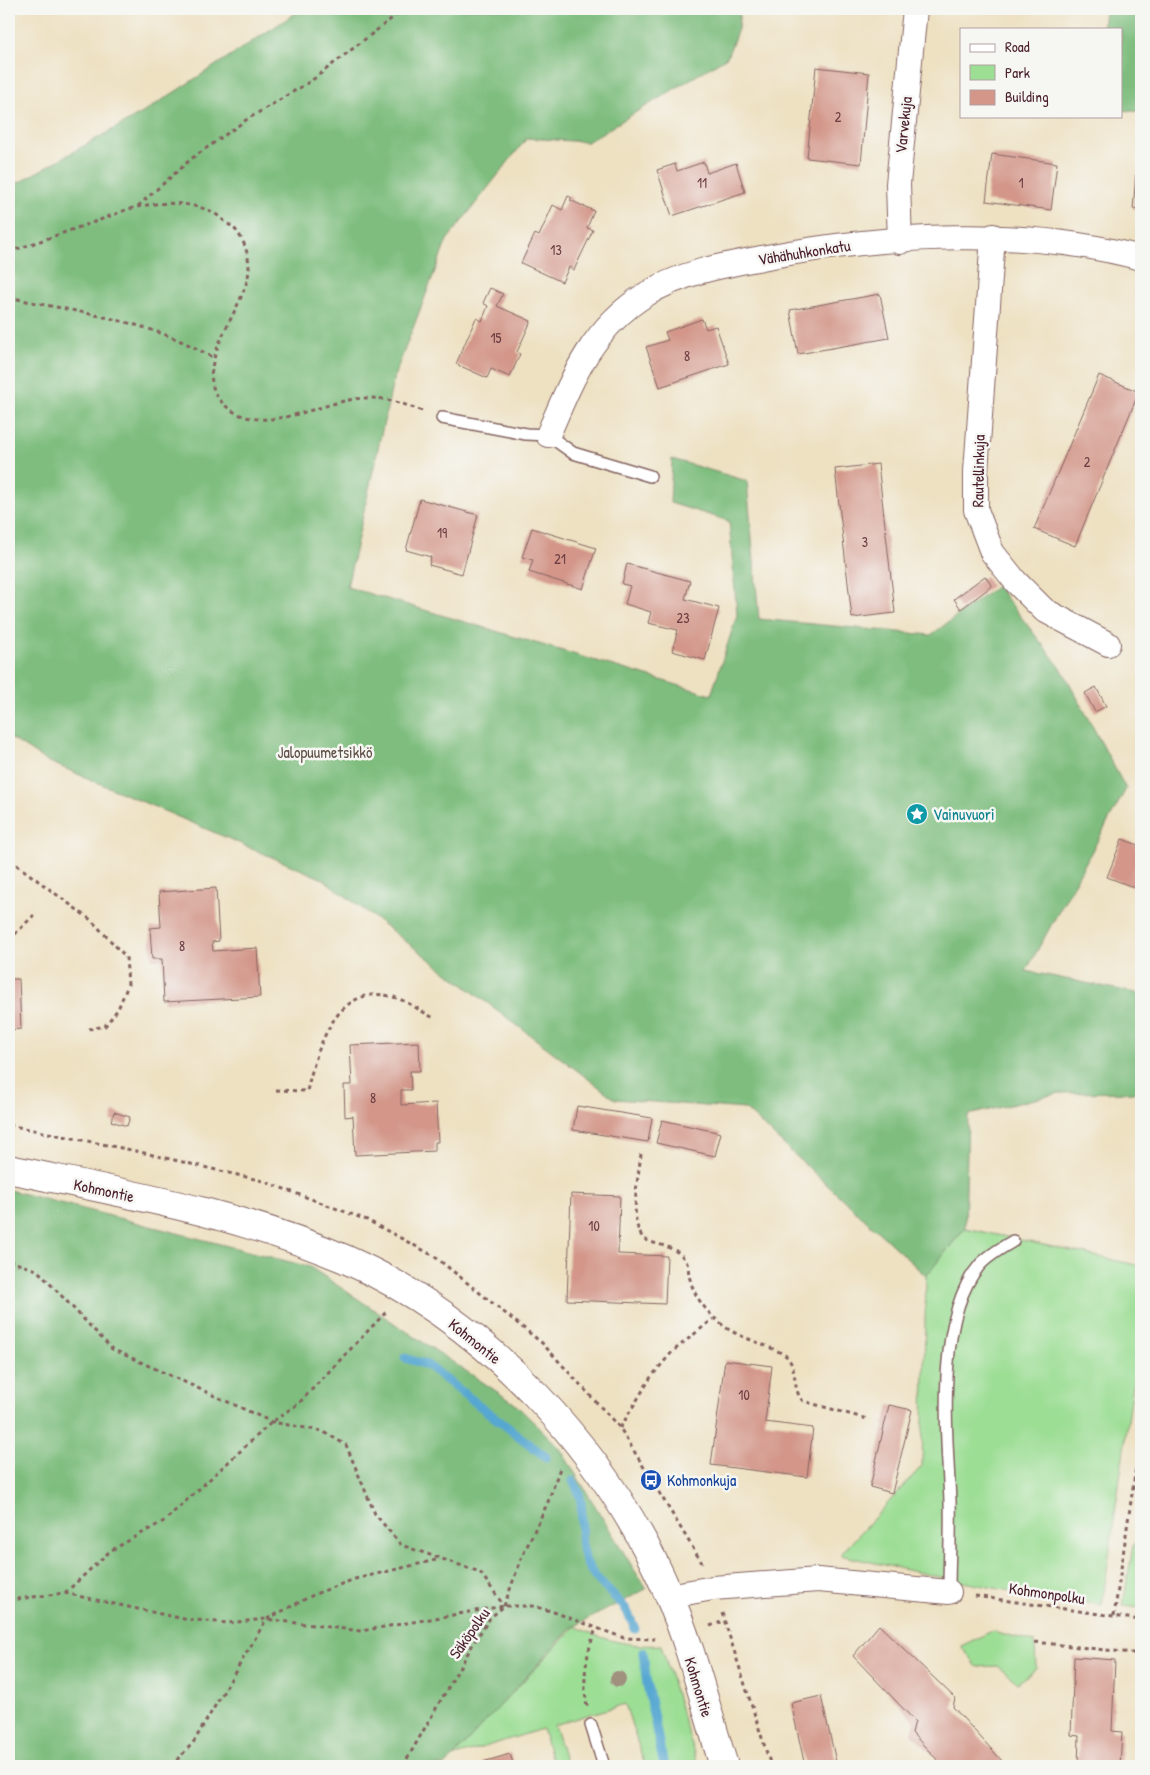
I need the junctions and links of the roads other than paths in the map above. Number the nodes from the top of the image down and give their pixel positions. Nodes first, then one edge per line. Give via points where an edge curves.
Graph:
1 (915, 9) edge
2 (993, 236) junction
3 (900, 242) junction
4 (1141, 258) edge
5 (442, 418) road end
6 (548, 435) junction
7 (650, 476) dead end
8 (1108, 644) dead end
9 (9, 1169) edge
10 (1013, 1241) dead end
11 (950, 1592) joint
12 (669, 1596) junction
13 (591, 1724) road end
14 (604, 1766) edge
15 (724, 1766) edge

1 - 3 street, Varvekuja via 898,184
2 - 3 street, Vähähuhkonkatu
2 - 4 street, Vähähuhkonkatu via 1084,246
2 - 8 street, Rautellinkuja via 976,510 992,552 1016,582 1044,610
3 - 6 street, Vähähuhkonkatu via 840,244 699,270 645,295 602,333 584,354
5 - 6 lane
6 - 7 lane via 573,453
9 - 12 street, Kohmontie via 247,1224 345,1259 454,1323 495,1356 565,1428 619,1500
10 - 11 lane via 979,1264 968,1282 958,1308 950,1346 947,1387
11 - 12 street via 818,1580 713,1588
12 - 15 street, Kohmontie
13 - 14 lane

